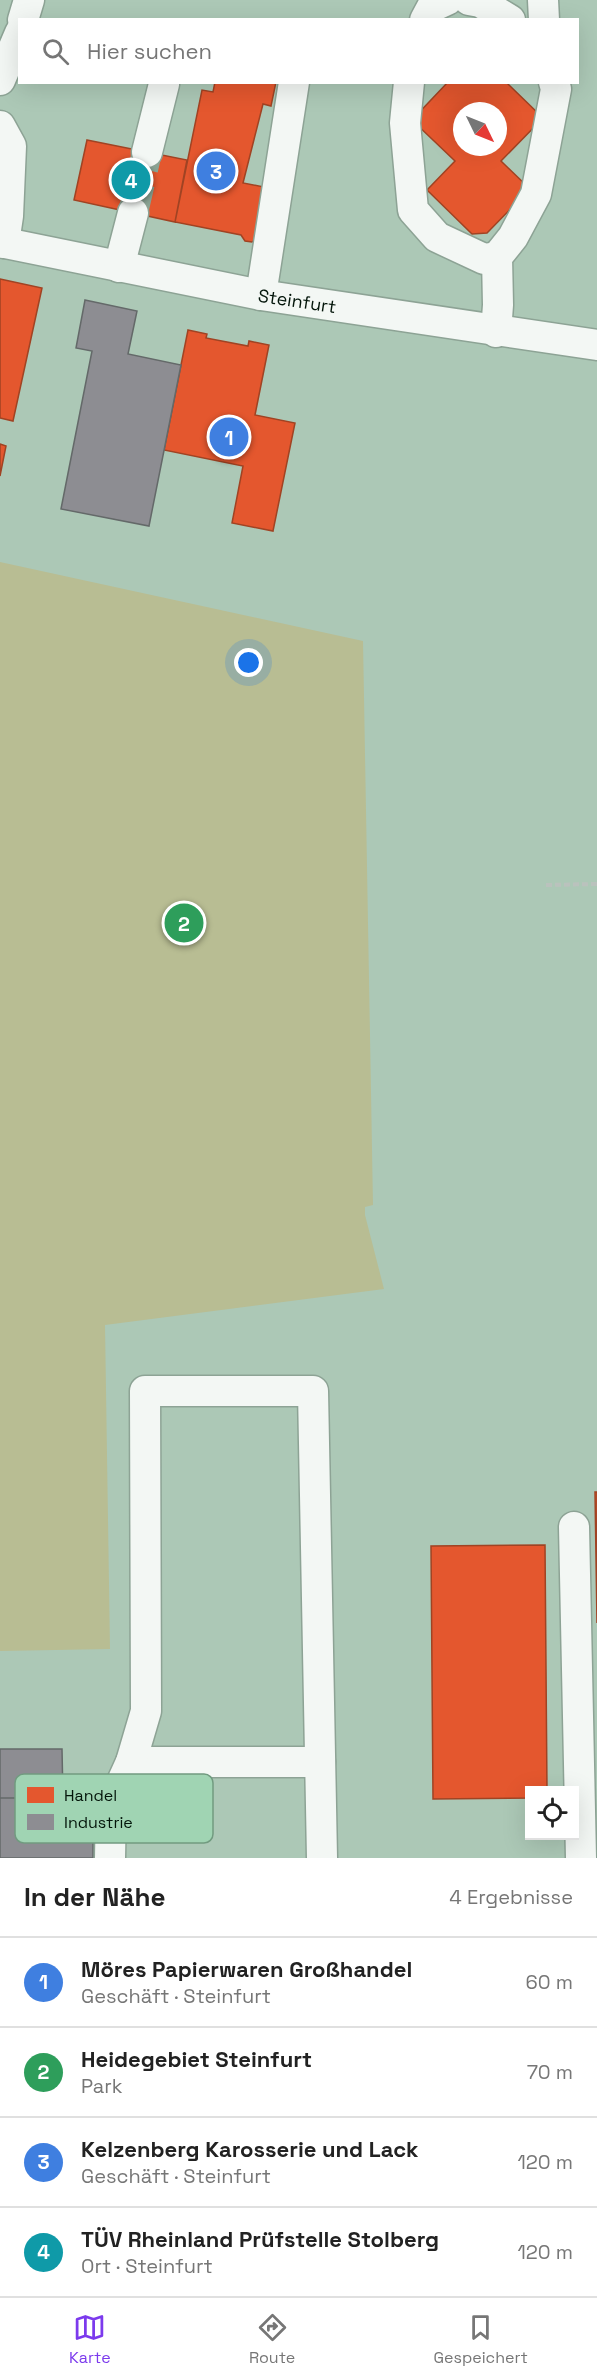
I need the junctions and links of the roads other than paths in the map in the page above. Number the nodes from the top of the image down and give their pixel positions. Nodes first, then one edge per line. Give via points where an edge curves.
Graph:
1 (29, 0) edge
2 (469, 0) edge
3 (543, 0) edge
4 (24, 18) edge
5 (507, 18) edge
6 (544, 18) edge
7 (18, 38) edge
8 (0, 80) edge
9 (164, 84) edge
10 (294, 84) edge
11 (408, 84) edge
12 (555, 84) edge
13 (0, 126) edge
14 (147, 152) tunnel mouth
15 (133, 213) tunnel mouth
16 (3, 226) edge
17 (497, 256) junction
18 (119, 267) junction
19 (261, 295) junction
20 (496, 332) junction
21 (597, 345) edge
22 (574, 1527) dead end
23 (131, 1762) junction
24 (320, 1762) junction
25 (126, 1774) edge
26 (110, 1843) edge
27 (110, 1858) edge
28 (322, 1858) edge
29 (581, 1858) edge

1 - 4 street
2 - 5 street
3 - 6 street
7 - 8 street
9 - 14 street
10 - 19 street
11 - 17 street via 405,123 413,210 437,237 484,259
12 - 17 street via 536,194 513,237
13 - 16 street via 11,146
15 - 18 street
16 - 18 street, Steinfurt
17 - 20 street
18 - 19 street, Steinfurt
19 - 20 street, Steinfurt
20 - 21 street, Steinfurt
22 - 29 street
23 - 24 street
23 - 24 street via 146,1711 145,1391 313,1391
23 - 25 street
24 - 28 street
26 - 27 street

